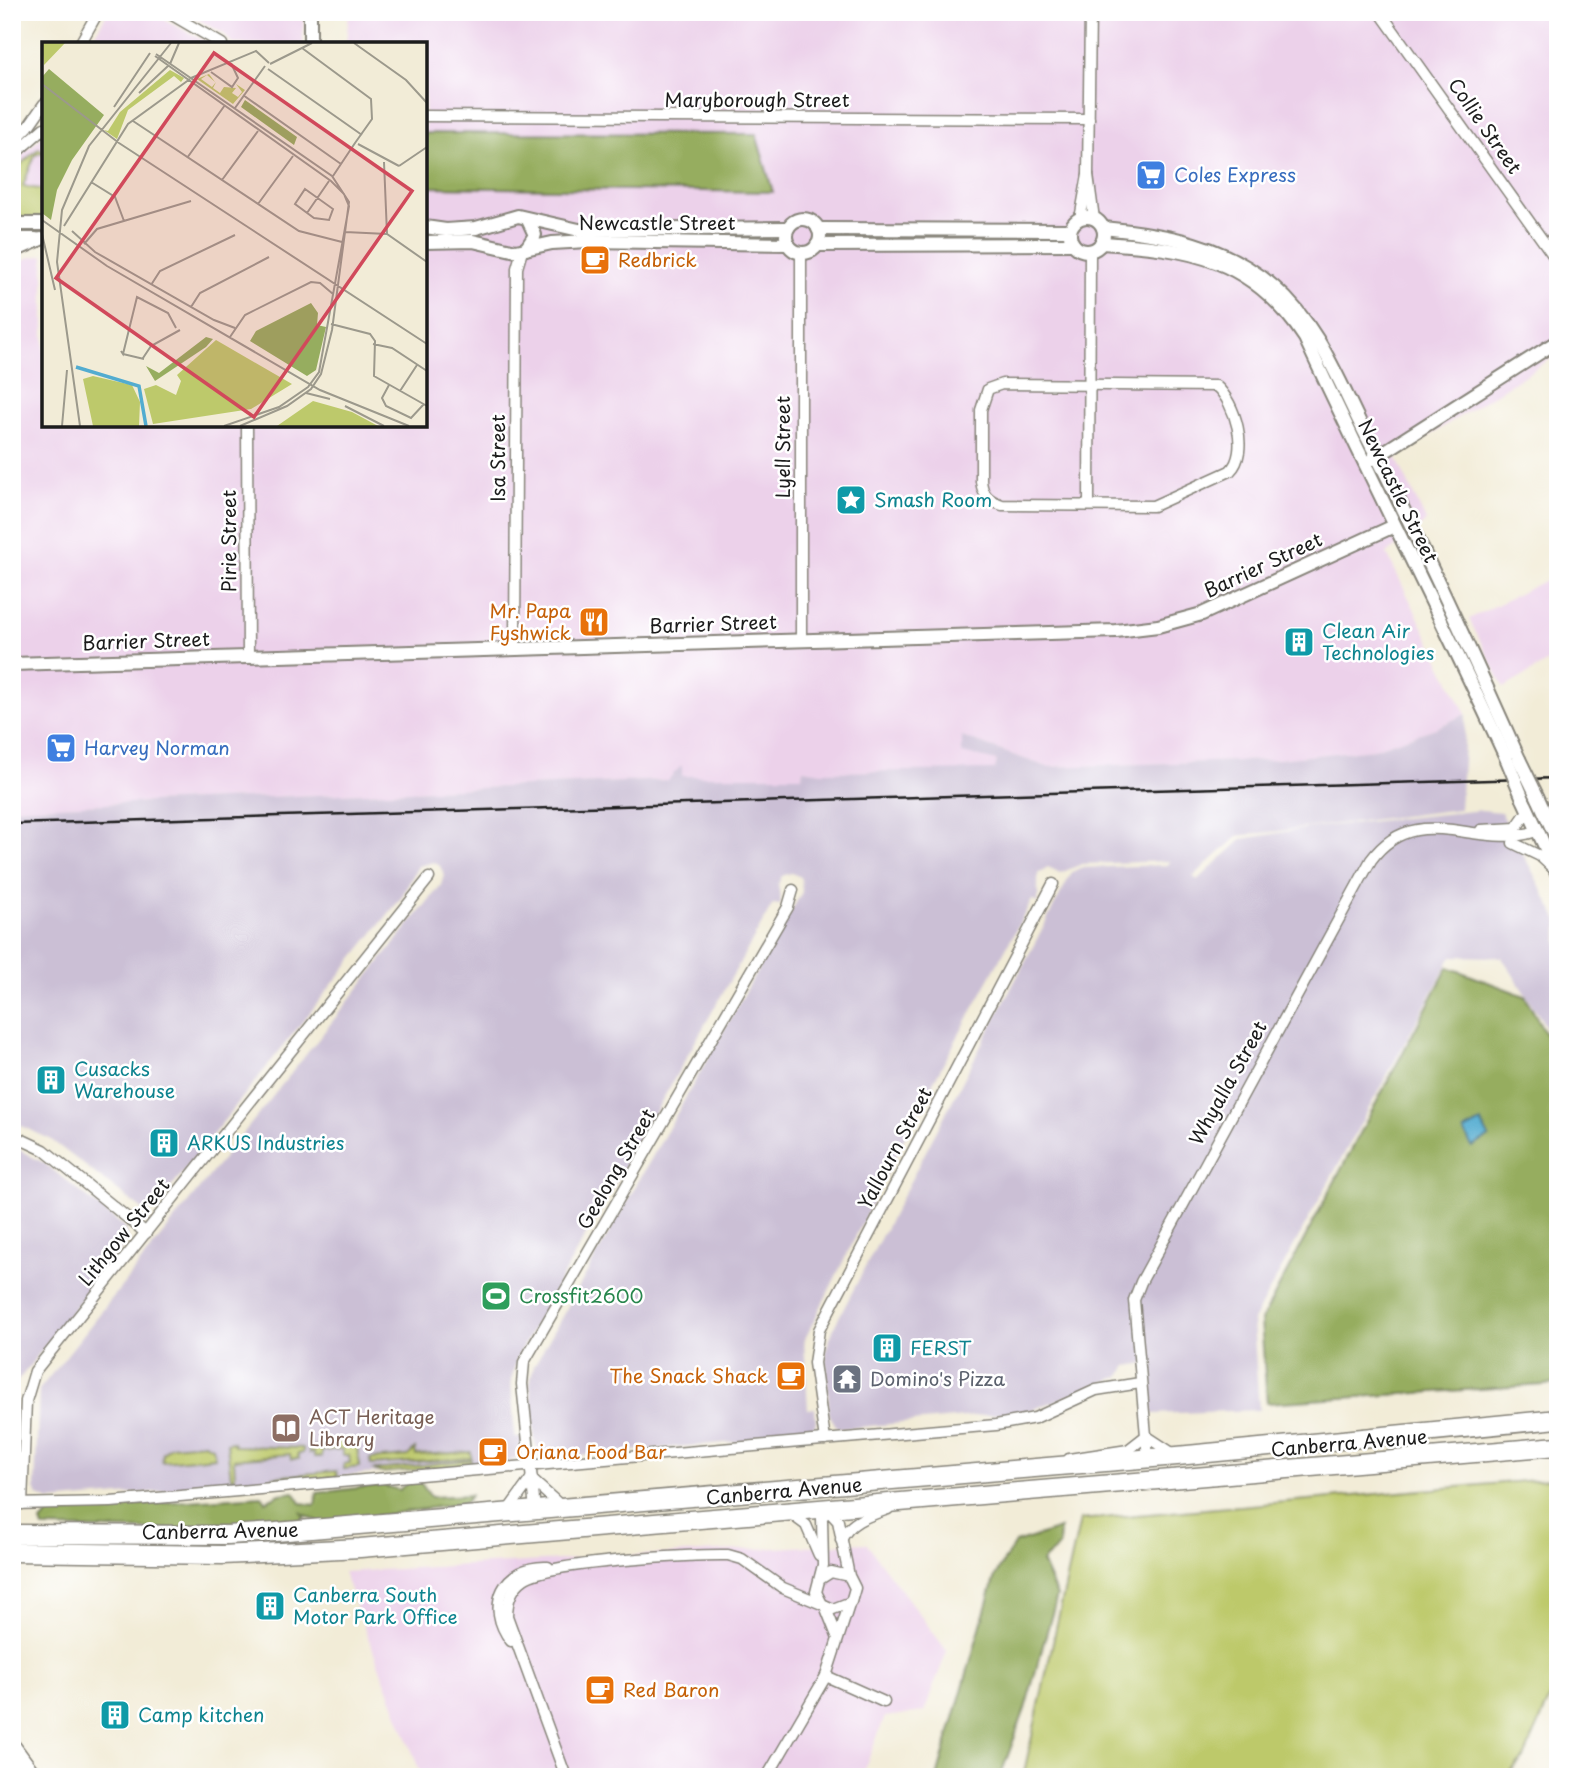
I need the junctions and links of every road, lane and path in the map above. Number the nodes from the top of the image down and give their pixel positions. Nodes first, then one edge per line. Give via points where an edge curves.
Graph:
1 (98, 12) edge
2 (167, 12) edge
3 (310, 12) edge
4 (1090, 12) edge
5 (1380, 12) edge
6 (81, 42) edge
7 (219, 42) edge
8 (310, 42) edge
9 (42, 107) edge
10 (427, 116) edge
11 (1089, 119) junction
12 (42, 130) edge
13 (12, 143) edge
14 (12, 156) edge
15 (1088, 175) junction
16 (1080, 219) junction
17 (506, 220) junction
18 (528, 220) junction
19 (13, 223) edge
20 (42, 223) edge
21 (1098, 223) junction
22 (427, 227) edge
23 (788, 228) junction
24 (818, 229) junction
25 (1070, 230) junction
26 (12, 239) edge
27 (42, 239) edge
28 (427, 242) edge
29 (1101, 243) junction
30 (788, 244) junction
31 (1073, 244) junction
32 (817, 245) junction
33 (516, 249) junction
34 (1090, 251) junction
35 (12, 253) edge
36 (802, 253) junction
37 (1558, 262) edge
38 (1558, 341) edge
39 (1090, 385) junction
40 (247, 427) edge
41 (1377, 457) junction
42 (1364, 465) junction
43 (1388, 479) junction
44 (1089, 505) junction
45 (1394, 526) junction
46 (1442, 588) junction
47 (801, 641) junction
48 (515, 649) junction
49 (248, 657) junction
50 (12, 664) edge
51 (1513, 759) junction
52 (1526, 805) junction
53 (1466, 832) junction
54 (1548, 834) edge
55 (1494, 836) junction
56 (1513, 843) junction
57 (1557, 873) edge
58 (429, 878) dead end
59 (1053, 884) dead end
60 (793, 890) dead end
61 (12, 1135) edge
62 (146, 1233) junction
63 (1140, 1384) junction
64 (1558, 1419) edge
65 (1146, 1436) junction
66 (825, 1440) junction
67 (1558, 1446) edge
68 (1177, 1456) junction
69 (1148, 1458) junction
70 (1059, 1464) junction
71 (530, 1465) junction
72 (531, 1479) junction
73 (1177, 1480) junction
74 (858, 1482) junction
75 (1116, 1485) junction
76 (741, 1492) junction
77 (915, 1501) junction
78 (17, 1504) edge
79 (564, 1508) junction
80 (827, 1509) junction
81 (535, 1510) junction
82 (506, 1513) junction
83 (772, 1514) junction
84 (568, 1531) junction
85 (276, 1532) junction
86 (12, 1534) edge
87 (227, 1535) junction
88 (514, 1535) junction
89 (840, 1541) junction
90 (254, 1554) junction
91 (12, 1555) edge
92 (823, 1565) junction
93 (849, 1576) junction
94 (818, 1583) junction
95 (783, 1588) junction
96 (851, 1602) junction
97 (823, 1605) junction
98 (837, 1636) junction
99 (826, 1676) junction
100 (884, 1703) dead end
101 (12, 1748) edge
102 (12, 1772) edge
103 (17, 1777) edge
104 (33, 1777) edge
105 (566, 1777) edge
106 (767, 1777) edge

1 - 6 street
2 - 7 street
3 - 8 main road
4 - 11 street
5 - 37 street, Collie Street
9 - 13 street
10 - 11 street, Maryborough Street
11 - 15 street
12 - 14 street
15 - 16 street
15 - 21 street
16 - 21 main road
16 - 25 main road
17 - 18 main road, Newcastle Street via 518,216
17 - 22 main road, Newcastle Street via 462,230
17 - 33 main road via 500,234
18 - 23 main road, Newcastle Street via 579,230
18 - 33 main road via 535,235
19 - 20 main road
21 - 29 main road
21 - 41 main road, Newcastle Street via 1200,244 1274,287 1316,337
23 - 24 main road via 804,219
23 - 30 main road
24 - 25 main road
24 - 32 main road
25 - 31 main road
26 - 27 main road
27 - 35 main road
28 - 33 main road, Newcastle Street via 473,241
29 - 34 main road
29 - 42 main road, Newcastle Street via 1193,253 1221,263 1268,294 1305,338
30 - 33 main road, Newcastle Street via 588,241
30 - 36 main road
31 - 32 main road
31 - 34 main road
32 - 36 main road
33 - 48 street, Isa Street
34 - 39 street
36 - 47 street, Lyell Street
38 - 41 main road
39 - 44 street
39 - 44 street via 994,385 985,394 981,416 981,481 987,499 1002,505
39 - 44 street via 1216,386 1236,421 1238,437 1234,468 1162,503
40 - 49 street, Pirie Street
41 - 42 main road
41 - 43 main road, Newcastle Street
42 - 45 main road, Newcastle Street
43 - 45 main road via 1399,515
43 - 46 main road, Newcastle Street
45 - 46 main road via 1409,537
45 - 47 main road, Barrier Street via 1202,614 1158,626
45 - 51 main road, Newcastle Street
46 - 51 main road, Newcastle Street
47 - 48 main road, Barrier Street
48 - 49 main road, Barrier Street
49 - 50 main road, Barrier Street
51 - 52 main road, Newcastle Street, bridge
51 - 54 main road, Newcastle Street, bridge via 1538,798
52 - 53 street, Whyalla Street via 1516,828
52 - 54 main road, Newcastle Street
53 - 55 street, Whyalla Street
53 - 63 street, Whyalla Street via 1428,828 1405,832 1381,846 1371,860 1141,1282 1134,1300
54 - 55 street, Whyalla Street
54 - 56 street
54 - 57 main road, Newcastle Street
55 - 56 street, Whyalla Street
56 - 57 street, Whyalla Street via 1540,856
58 - 62 street, Lithgow Street
59 - 66 street, Yallourn Street via 819,1330 814,1363
60 - 71 street, Geelong Street via 788,907 524,1362
61 - 62 street via 38,1145
62 - 78 street, Lithgow Street via 35,1371 26,1401
63 - 65 street, Whyalla Street
63 - 66 street, Canberra Avenue via 1096,1390 1022,1422
64 - 68 highway, Canberra Avenue
65 - 68 street
65 - 69 street, Whyalla Street
65 - 70 street via 1128,1450 1076,1456
66 - 71 street, Canberra Avenue
67 - 73 highway, Canberra Avenue
68 - 69 highway, Canberra Avenue
69 - 70 highway, Canberra Avenue
69 - 73 highway via 1152,1467
69 - 75 highway via 1139,1472
70 - 74 highway, Canberra Avenue
71 - 72 street, Geelong Street
71 - 78 street, Canberra Avenue via 111,1502
72 - 79 street
72 - 81 street, Geelong Street
72 - 82 street
73 - 75 highway, Canberra Avenue
74 - 76 highway, Canberra Avenue
74 - 80 highway via 835,1495
75 - 77 highway, Canberra Avenue
76 - 79 highway, Canberra Avenue
76 - 80 highway via 815,1497
77 - 80 highway, Canberra Avenue
77 - 89 street via 858,1520
79 - 81 highway, Canberra Avenue
80 - 83 highway, Canberra Avenue
80 - 89 street via 838,1521
80 - 92 street via 821,1523
81 - 82 highway, Canberra Avenue
81 - 84 highway via 548,1527
81 - 88 highway via 525,1530
82 - 85 highway, Canberra Avenue
83 - 84 highway, Canberra Avenue
83 - 92 street via 792,1514 801,1520
84 - 88 highway, Canberra Avenue
85 - 87 highway, Canberra Avenue
85 - 90 highway via 257,1544
86 - 87 highway, Canberra Avenue
87 - 90 highway via 249,1544
88 - 90 highway, Canberra Avenue
89 - 93 street
90 - 91 highway, Canberra Avenue
92 - 94 street
93 - 94 street via 831,1572
93 - 96 street via 855,1588
94 - 95 street via 801,1592
94 - 97 street
95 - 97 street
95 - 105 street via 742,1559 728,1555 569,1567 534,1574 512,1592 507,1616 516,1647
96 - 97 street via 840,1609
96 - 98 street
97 - 98 street
98 - 99 street
99 - 100 street
99 - 106 street
101 - 104 highway
102 - 103 highway

